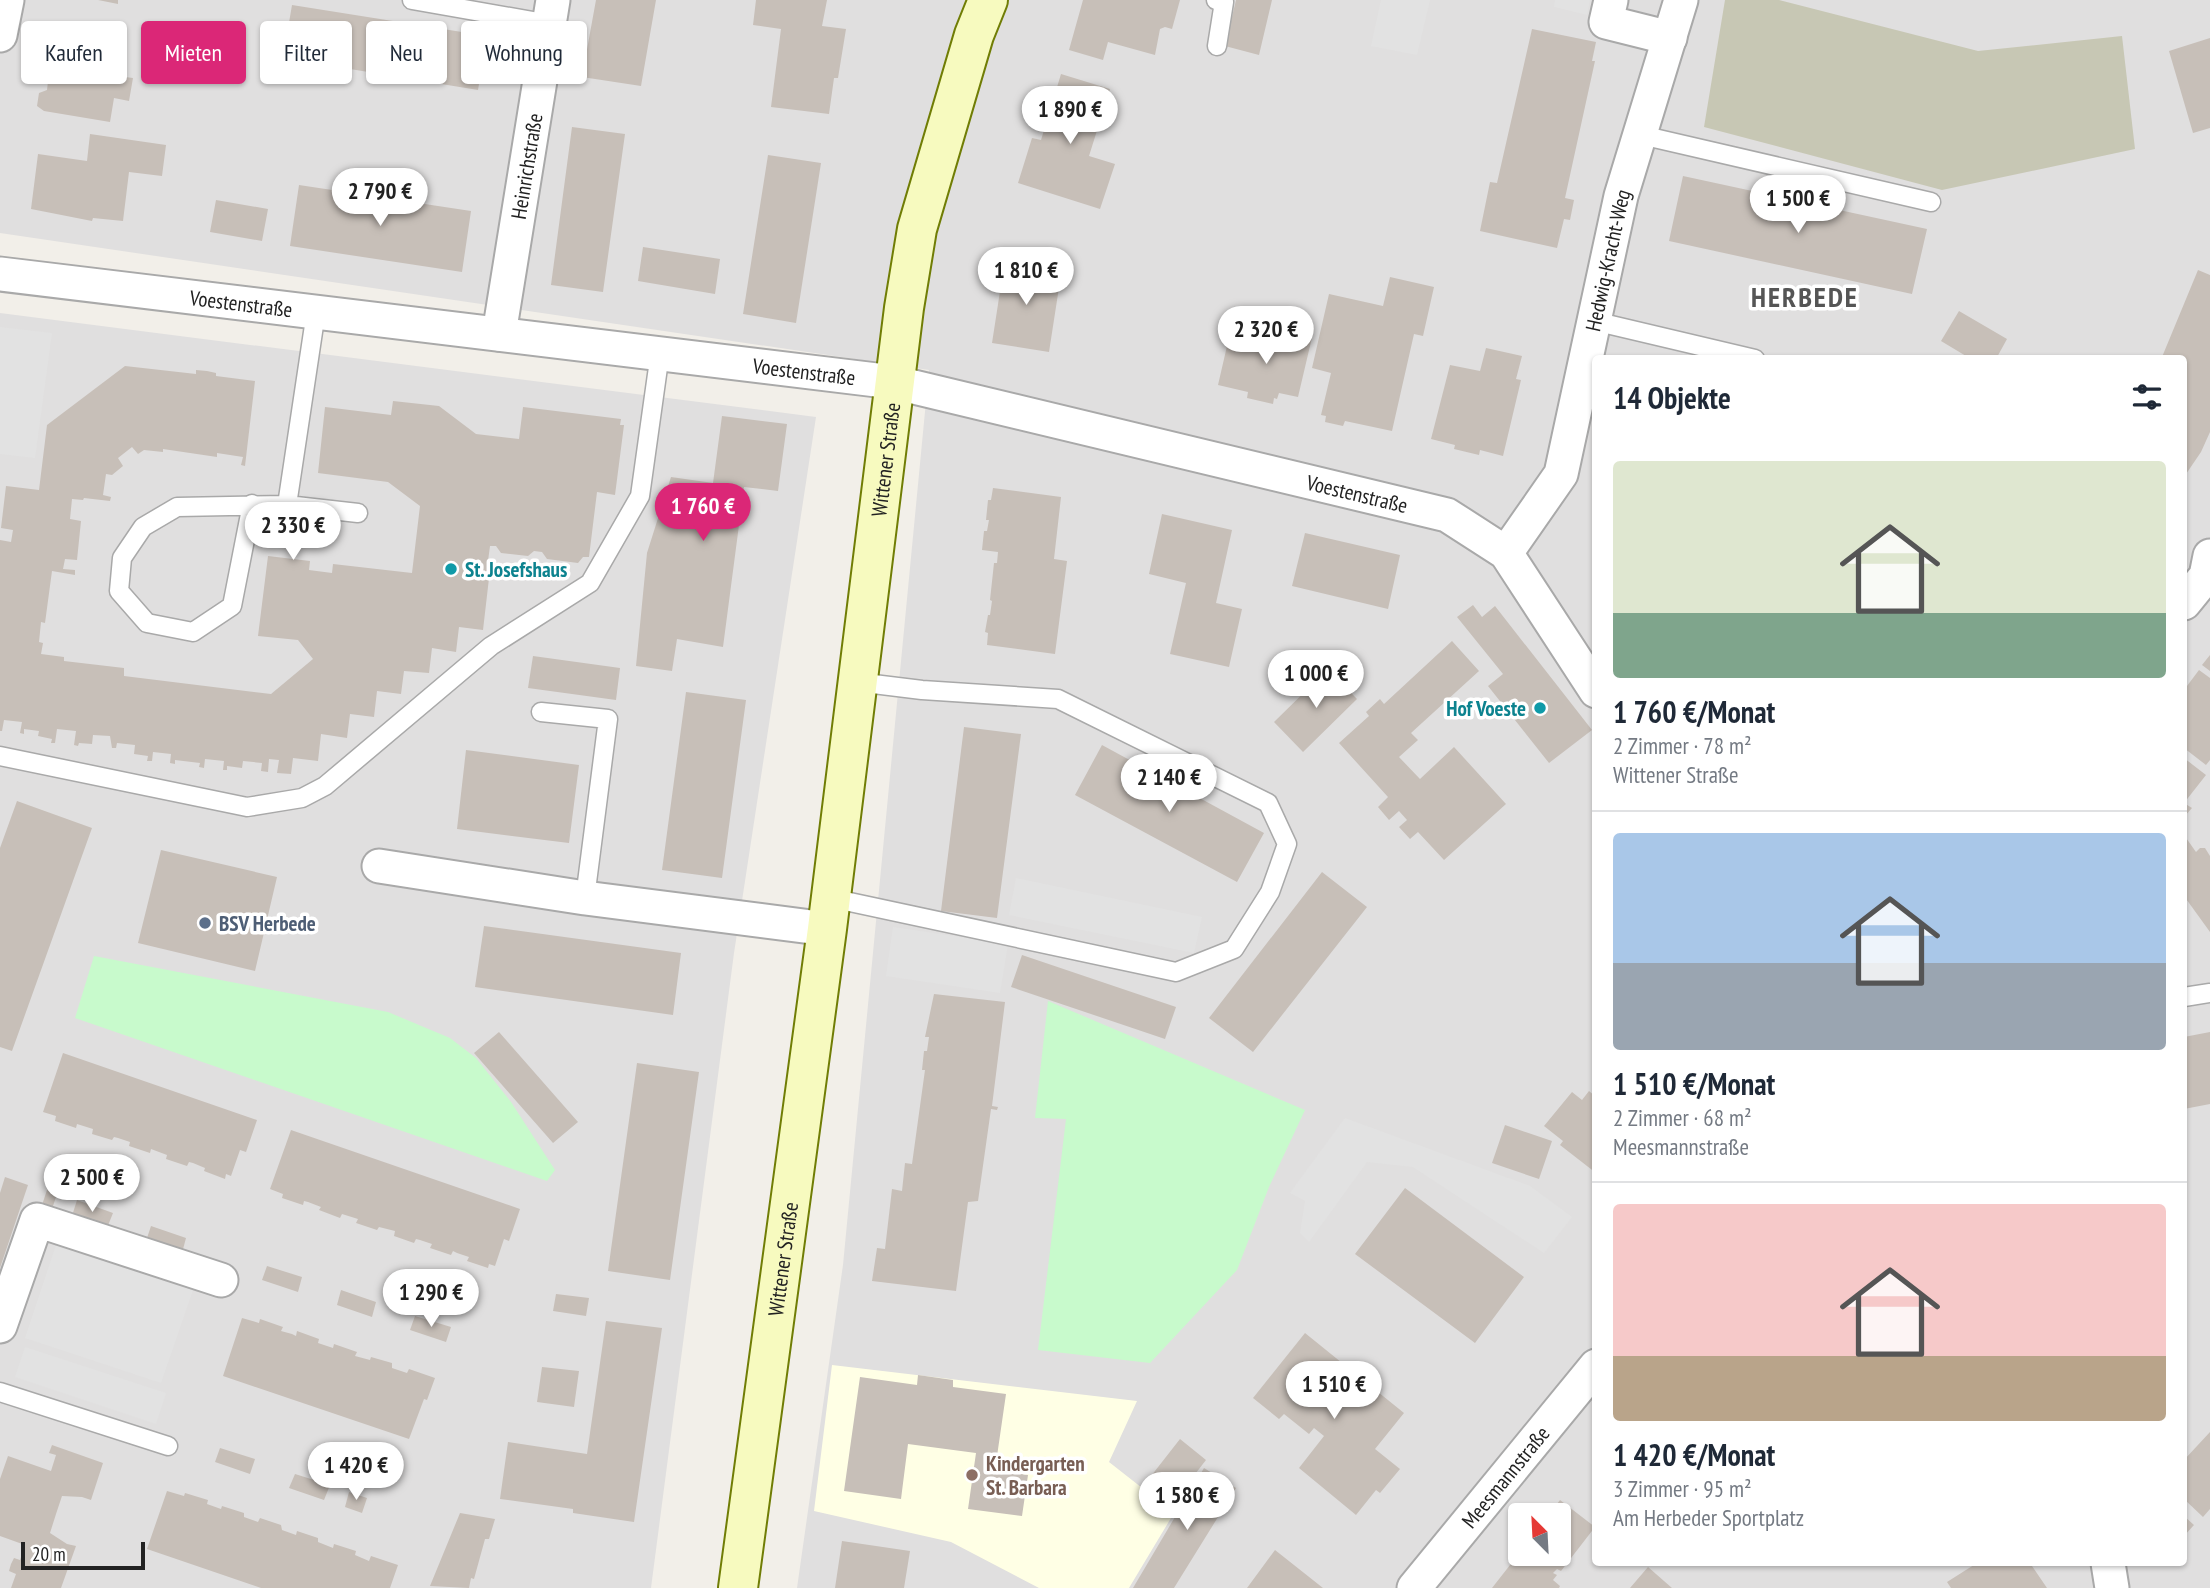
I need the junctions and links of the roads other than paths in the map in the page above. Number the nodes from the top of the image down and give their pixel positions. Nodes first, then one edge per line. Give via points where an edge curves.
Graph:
1 (7, 0) edge
2 (412, 0) edge
3 (988, 0) edge
4 (1216, 0) edge
5 (1611, 0) edge
6 (1681, 0) edge
7 (552, 12) edge
8 (0, 35) edge
9 (1670, 38) junction
10 (1217, 46) dead end
11 (1641, 135) junction
12 (1931, 202) dead end
13 (0, 274) edge
14 (317, 312) junction
15 (1594, 321) junction
16 (499, 334) junction
17 (660, 353) junction
18 (1738, 355) edge
19 (893, 382) junction
20 (252, 504) junction
21 (288, 505) junction
22 (358, 513) dead end
23 (1506, 554) junction
24 (2210, 556) edge
25 (2187, 599) edge
26 (857, 682) junction
27 (1592, 685) edge
28 (541, 712) dead end
29 (0, 756) edge
30 (379, 866) dead end
31 (585, 898) junction
32 (829, 914) junction
33 (2210, 993) edge
34 (2187, 997) edge
35 (221, 1280) dead end
36 (0, 1326) edge
37 (1592, 1371) edge
38 (0, 1392) edge
39 (168, 1446) dead end
40 (2108, 1566) edge
41 (738, 1588) edge
42 (1414, 1588) edge
43 (2112, 1588) edge

1 - 8 street
2 - 7 lane
3 - 19 main road, Wittener Straße via 917,229
4 - 10 lane via 1224,2
5 - 9 street via 1606,22
6 - 9 street, Hedwig-Kracht-Weg
7 - 16 street, Heinrichstraße
9 - 11 street, Hedwig-Kracht-Weg
11 - 12 lane
11 - 15 street, Hedwig-Kracht-Weg via 1621,197
13 - 14 street, Voestenstraße
14 - 16 street, Voestenstraße
14 - 21 lane
15 - 18 lane
15 - 23 street, Hedwig-Kracht-Weg via 1561,474
16 - 17 street, Voestenstraße
17 - 19 street, Voestenstraße
17 - 29 lane via 640,496 590,583 491,646 325,786 302,798 247,807
19 - 23 street, Voestenstraße via 1447,515
19 - 26 main road, Wittener Straße
20 - 20 lane via 177,507 144,527 122,558 119,591 147,623 193,632 232,606
20 - 21 lane
21 - 22 lane
23 - 27 street, Voestenstraße
24 - 25 street via 2206,576
26 - 32 main road, Wittener Straße
26 - 32 lane via 1058,699 1268,803 1287,844 1270,892 1234,949 1176,972
28 - 31 lane via 608,719
30 - 31 street
31 - 32 street
32 - 41 main road, Wittener Straße
33 - 34 lane
35 - 36 street via 37,1220
37 - 42 street, Meesmannstraße
38 - 39 lane
40 - 43 street

